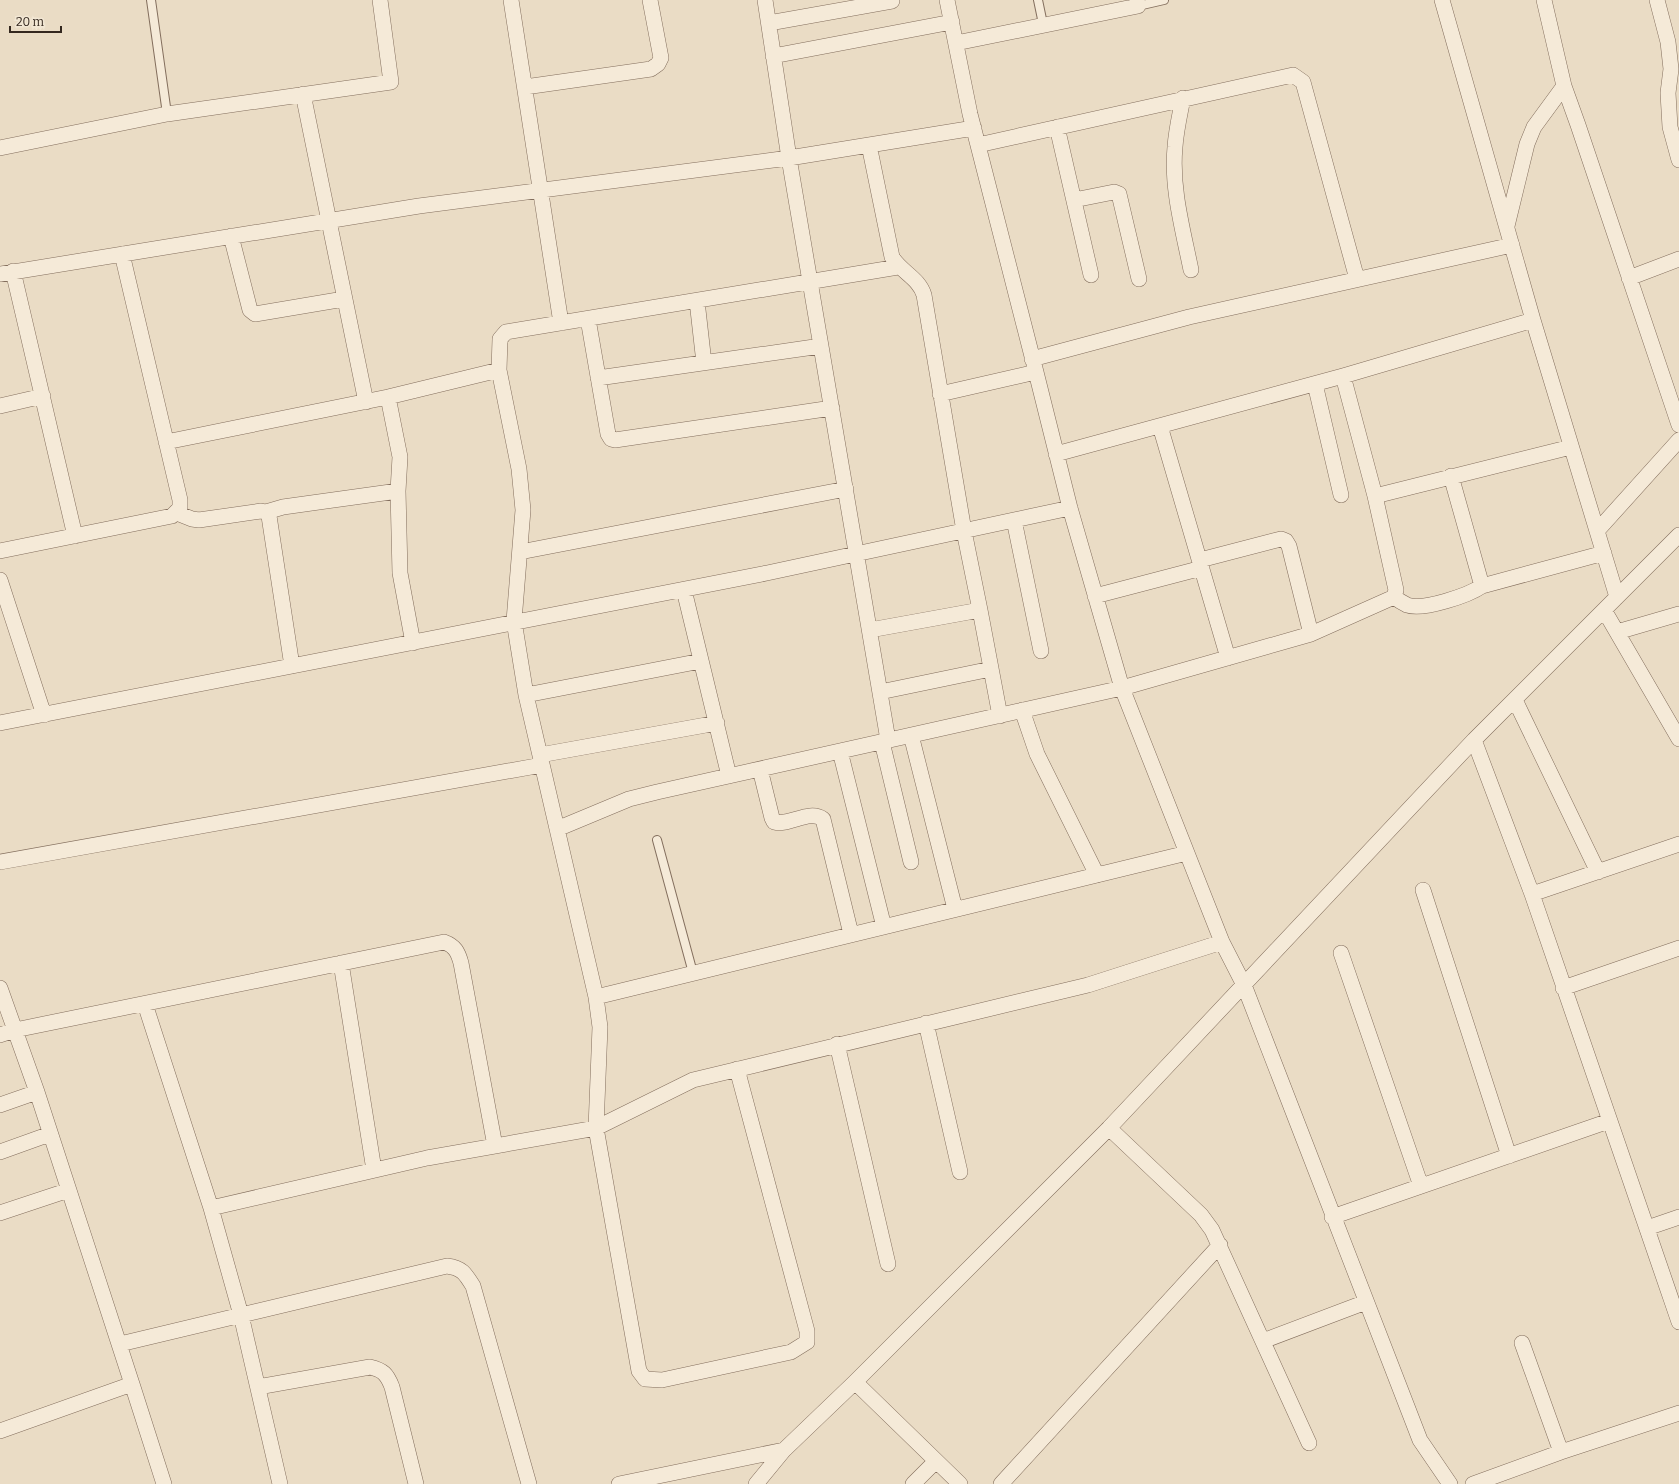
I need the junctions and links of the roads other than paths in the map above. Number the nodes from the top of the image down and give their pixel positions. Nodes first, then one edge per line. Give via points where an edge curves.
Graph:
1 (151, 0) edge
2 (380, 0) edge
3 (511, 0) edge
4 (650, 0) edge
5 (765, 0) edge
6 (947, 0) edge
7 (1038, 0) edge
8 (1164, 0) edge
9 (1442, 0) edge
10 (1544, 0) edge
11 (1657, 0) edge
12 (892, 1) dead end
13 (1137, 3) edge
14 (952, 22) junction
15 (769, 23) junction
16 (1043, 24) junction
17 (956, 43) junction
18 (774, 56) junction
19 (1564, 86) junction
20 (525, 87) junction
21 (303, 94) junction
22 (1183, 98) junction
23 (1674, 110) edge
24 (167, 114) junction
25 (1057, 127) junction
26 (974, 128) junction
27 (978, 145) junction
28 (869, 146) junction
29 (0, 148) edge
30 (789, 158) junction
31 (1679, 160) edge
32 (540, 190) junction
33 (1074, 200) junction
34 (328, 220) junction
35 (1506, 226) junction
36 (231, 236) junction
37 (1512, 245) junction
38 (122, 254) junction
39 (1679, 259) edge
40 (898, 267) junction
41 (1191, 270) dead end
42 (6, 273) edge
43 (1091, 275) dead end
44 (1629, 278) junction
45 (1139, 279) dead end
46 (1357, 279) junction
47 (810, 282) junction
48 (344, 299) junction
49 (697, 301) junction
50 (588, 319) junction
51 (1533, 320) junction
52 (561, 323) junction
53 (821, 346) junction
54 (704, 363) junction
55 (1034, 366) junction
56 (499, 370) junction
57 (1343, 376) junction
58 (598, 378) junction
59 (1315, 384) junction
60 (940, 394) junction
61 (43, 396) junction
62 (388, 397) junction
63 (366, 402) junction
64 (0, 406) edge
65 (832, 408) junction
66 (1679, 425) edge
67 (1160, 426) junction
68 (1679, 440) edge
69 (166, 442) junction
70 (1572, 446) junction
71 (1056, 454) junction
72 (1451, 476) junction
73 (846, 489) junction
74 (398, 491) junction
75 (1341, 495) dead end
76 (1375, 496) junction
77 (1070, 508) junction
78 (266, 512) junction
79 (177, 513) junction
80 (1014, 520) junction
81 (1597, 530) junction
82 (964, 531) junction
83 (1679, 535) edge
84 (76, 536) junction
85 (0, 551) edge
86 (520, 552) junction
87 (1604, 553) junction
88 (856, 554) junction
89 (1201, 564) junction
90 (0, 580) edge
91 (1482, 586) junction
92 (684, 590) junction
93 (1095, 596) junction
94 (1394, 597) junction
95 (1617, 597) junction
96 (980, 610) junction
97 (1604, 610) junction
98 (1679, 614) edge
99 (514, 621) junction
100 (870, 630) junction
101 (1617, 632) junction
102 (1311, 634) junction
103 (413, 643) junction
104 (1041, 651) dead end
105 (1228, 658) junction
106 (701, 661) junction
107 (292, 666) junction
108 (991, 669) junction
109 (1122, 688) junction
110 (880, 692) junction
111 (526, 695) junction
112 (1515, 700) junction
113 (1022, 710) junction
114 (44, 715) junction
115 (1000, 716) junction
116 (0, 723) edge
117 (717, 723) junction
118 (911, 735) junction
119 (1679, 738) edge
120 (1474, 740) junction
121 (885, 741) junction
122 (840, 751) junction
123 (541, 760) junction
124 (760, 769) junction
125 (729, 776) junction
126 (557, 829) junction
127 (657, 840) dead end
128 (1679, 844) edge
129 (1187, 853) junction
130 (0, 862) edge
131 (911, 862) dead end
132 (1598, 872) junction
133 (1097, 875) junction
134 (1423, 890) dead end
135 (1532, 894) junction
136 (955, 909) junction
137 (884, 927) junction
138 (852, 934) junction
139 (1222, 942) junction
140 (1679, 948) edge
141 (1341, 953) dead end
142 (341, 963) junction
143 (693, 973) junction
144 (1244, 985) junction
145 (0, 988) edge
146 (1564, 988) junction
147 (596, 997) junction
148 (145, 1004) junction
149 (926, 1023) junction
150 (15, 1030) junction
151 (0, 1035) edge
152 (837, 1044) junction
153 (737, 1069) junction
154 (37, 1092) junction
155 (0, 1105) edge
156 (1609, 1121) junction
157 (596, 1128) junction
158 (1109, 1128) junction
159 (50, 1134) junction
160 (495, 1146) junction
161 (0, 1152) edge
162 (1509, 1156) junction
163 (374, 1170) junction
164 (960, 1172) dead end
165 (1421, 1186) junction
166 (69, 1190) junction
167 (211, 1208) junction
168 (0, 1213) edge
169 (1332, 1217) junction
170 (1679, 1217) edge
171 (1646, 1228) junction
172 (1220, 1245) junction
173 (888, 1264) dead end
174 (1366, 1302) junction
175 (241, 1315) junction
176 (1679, 1322) edge
177 (1263, 1341) junction
178 (1522, 1343) dead end
179 (120, 1344) junction
180 (855, 1382) junction
181 (132, 1384) junction
182 (258, 1387) junction
183 (1679, 1413) edge
184 (0, 1431) edge
185 (1309, 1443) dead end
186 (784, 1450) junction
187 (1561, 1452) junction
188 (936, 1461) junction
189 (164, 1484) edge
190 (280, 1484) edge
191 (416, 1484) edge
192 (528, 1484) edge
193 (619, 1484) edge
194 (756, 1484) edge
195 (913, 1484) edge
196 (960, 1484) edge
197 (1001, 1484) edge
198 (1450, 1484) edge
199 (1472, 1484) edge

1 - 24 lane
2 - 21 street via 391,82
3 - 20 street
4 - 20 street via 661,58 658,64 651,68
5 - 15 street
6 - 14 street
7 - 16 lane
8 - 13 lane
9 - 35 street
10 - 19 street
11 - 23 street via 1668,42 1671,69 1668,94
12 - 15 street
13 - 16 street
14 - 17 street
14 - 18 street
15 - 18 street
16 - 17 street
17 - 26 street
18 - 30 street
19 - 35 street via 1534,127 1527,144
19 - 44 street
20 - 32 street
21 - 24 street
21 - 34 street
22 - 25 street
22 - 41 street via 1174,163 1179,212
22 - 46 street via 1286,76 1299,77
23 - 31 street via 1670,127
24 - 29 street
25 - 27 street
25 - 33 street
26 - 27 street
26 - 28 street
27 - 55 street
28 - 30 street
28 - 40 street via 892,257
30 - 32 street
30 - 47 street
32 - 34 street
32 - 52 street
33 - 43 street
33 - 45 street via 1114,192 1119,194
34 - 36 street
34 - 48 street
35 - 37 street
36 - 38 street
36 - 48 street via 250,310 255,314
37 - 46 street
37 - 51 street
38 - 42 street
38 - 69 street
39 - 44 street
40 - 47 street
40 - 60 street via 922,288
42 - 61 street
44 - 66 street
46 - 55 street via 1189,317
47 - 49 street
47 - 53 street
48 - 63 street
49 - 50 street
49 - 54 street
50 - 52 street
50 - 58 street
51 - 57 street
51 - 70 street
52 - 56 street via 506,332 502,335
53 - 54 street
53 - 65 street
54 - 58 street
55 - 60 street
55 - 71 street
56 - 62 street
56 - 86 street via 522,488
57 - 59 street
57 - 76 street
58 - 65 street via 608,434 615,440
59 - 67 street
59 - 75 street
60 - 82 street
61 - 64 street
61 - 84 street
62 - 63 street
62 - 74 street via 400,457
63 - 69 street
65 - 73 street
67 - 71 street
67 - 89 street
68 - 81 street
69 - 79 street via 180,500
70 - 72 street
70 - 81 street
71 - 77 street
72 - 76 street
72 - 91 street
73 - 86 street
73 - 88 street
74 - 78 street via 284,507
74 - 103 street via 400,573
76 - 94 street via 1396,590
77 - 80 street
77 - 93 street
78 - 79 street via 199,520
78 - 107 street via 269,516
79 - 84 street
80 - 82 street
80 - 104 street
81 - 87 street
82 - 88 street
82 - 96 street
83 - 95 street
84 - 85 street
86 - 99 street
87 - 91 street
87 - 95 street
88 - 92 street
88 - 100 street
89 - 93 street
89 - 102 street via 1281,539 1286,541
89 - 105 street
90 - 114 street
91 - 94 street via 1474,592 1423,606 1408,605
92 - 99 street
92 - 106 street
93 - 109 street
94 - 102 street
95 - 97 street
96 - 100 street
96 - 108 street
97 - 101 street
97 - 112 street
98 - 101 street
99 - 103 street
99 - 111 street
100 - 110 street
101 - 119 street
102 - 105 street
103 - 107 street
105 - 109 street
106 - 111 street
106 - 117 street
107 - 114 street
108 - 110 street
108 - 115 street
109 - 113 street
109 - 129 street
110 - 121 street
111 - 123 street
112 - 120 street
112 - 132 street
113 - 115 street
113 - 133 street via 1037,754
114 - 116 street
115 - 118 street
117 - 123 street
117 - 125 street
118 - 121 street
118 - 136 street
120 - 135 street
120 - 144 street
121 - 122 street
121 - 131 street
122 - 124 street
122 - 137 street
123 - 126 street
123 - 130 street
124 - 125 street
124 - 138 street via 774,822 780,824 813,815 823,819
125 - 126 street via 630,799
126 - 147 street
127 - 143 lane
128 - 132 street
129 - 133 street
129 - 139 street
132 - 135 street
133 - 136 street
134 - 162 street
135 - 146 street
136 - 137 street
137 - 138 street
138 - 143 street
139 - 144 street
139 - 149 street via 1088,985
140 - 146 street
141 - 165 street
142 - 148 street
142 - 160 street via 444,942 453,945 461,963
142 - 163 street
143 - 147 street
144 - 158 street
144 - 169 street
145 - 150 street
146 - 156 street
147 - 157 street via 600,1027
148 - 150 street
148 - 167 street
149 - 152 street
149 - 164 street
150 - 151 street
150 - 154 street
152 - 153 street
152 - 173 street
153 - 157 street via 693,1080
153 - 157 street via 807,1331 807,1342 791,1352 662,1380 645,1379 639,1372
154 - 155 street
154 - 159 street
156 - 162 street
156 - 171 street
157 - 160 street
158 - 172 street via 1201,1215
158 - 180 street
159 - 161 street
159 - 166 street
160 - 163 street
162 - 165 street
163 - 167 street
165 - 169 street
166 - 168 street
166 - 179 street
167 - 175 street
169 - 174 street
170 - 171 street
171 - 176 street
172 - 177 street
172 - 197 street
174 - 177 street
174 - 198 street via 1420,1440
175 - 179 street
175 - 182 street
175 - 192 street via 447,1266 458,1267 473,1286
177 - 185 street
178 - 187 street
179 - 181 street
180 - 186 street
180 - 188 street
181 - 184 street
181 - 189 street
182 - 190 street
182 - 191 street via 370,1367 380,1370 387,1376 392,1387
183 - 187 street
186 - 193 street
186 - 194 street
187 - 199 street
188 - 195 street
188 - 196 street

